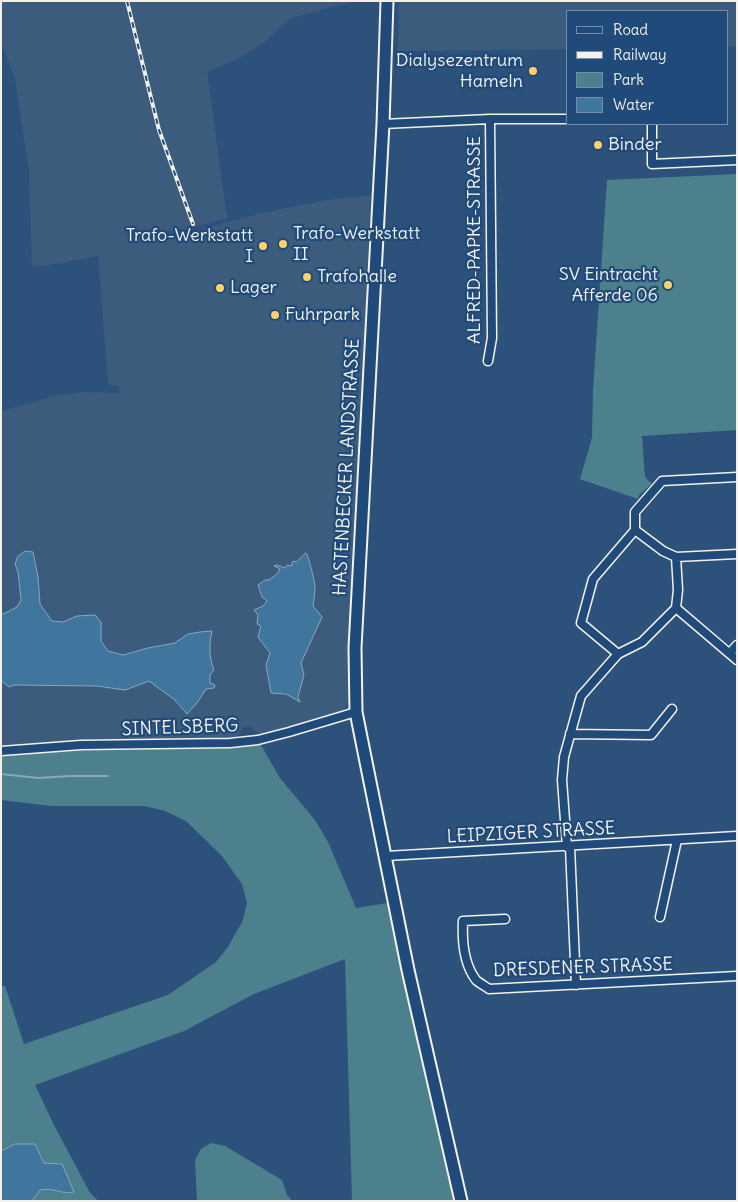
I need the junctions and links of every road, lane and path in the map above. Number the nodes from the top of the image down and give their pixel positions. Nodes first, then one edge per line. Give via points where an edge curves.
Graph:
1 (387, 1) edge
2 (490, 119) junction
3 (566, 119) edge
4 (383, 124) junction
5 (652, 125) edge
6 (737, 160) edge
7 (488, 361) dead end
8 (737, 477) edge
9 (635, 530) junction
10 (737, 554) edge
11 (676, 557) junction
12 (676, 608) junction
13 (737, 645) edge
14 (730, 653) junction
15 (618, 654) junction
16 (737, 660) edge
17 (672, 708) dead end
18 (356, 712) junction
19 (570, 734) junction
20 (1, 751) edge
21 (737, 836) edge
22 (677, 840) junction
23 (568, 847) junction
24 (386, 856) junction
25 (660, 917) dead end
26 (504, 919) dead end
27 (737, 976) edge
28 (576, 985) junction
29 (461, 1201) edge

1 - 4 main road, HASTENBECKER LANDSTRASSE
2 - 3 street
2 - 4 street
2 - 7 street, ALFRED-PAPKE-STRASSE via 492,338
4 - 18 main road, HASTENBECKER LANDSTRASSE via 355,648
5 - 6 street via 652,164
8 - 9 street via 662,481 635,512
9 - 11 street
9 - 15 street via 593,579 582,623
10 - 11 street
11 - 12 street
12 - 14 street
12 - 15 street via 642,642
13 - 14 street
14 - 16 street
15 - 19 street via 581,696
17 - 19 street via 651,735
18 - 20 street, SINTELSBERG via 289,732 239,742 81,745
18 - 24 main road, HASTENBECKER LANDSTRASSE
19 - 23 street via 562,780
21 - 22 street, LEIPZIGER STRASSE
22 - 23 street, LEIPZIGER STRASSE
22 - 25 street
23 - 24 street, LEIPZIGER STRASSE
23 - 28 street
24 - 29 main road, HASTENBECKER LANDSTRASSE via 412,989
26 - 28 street, DRESDENER STRASSE via 462,921 462,941 476,980 489,989
27 - 28 street, DRESDENER STRASSE

